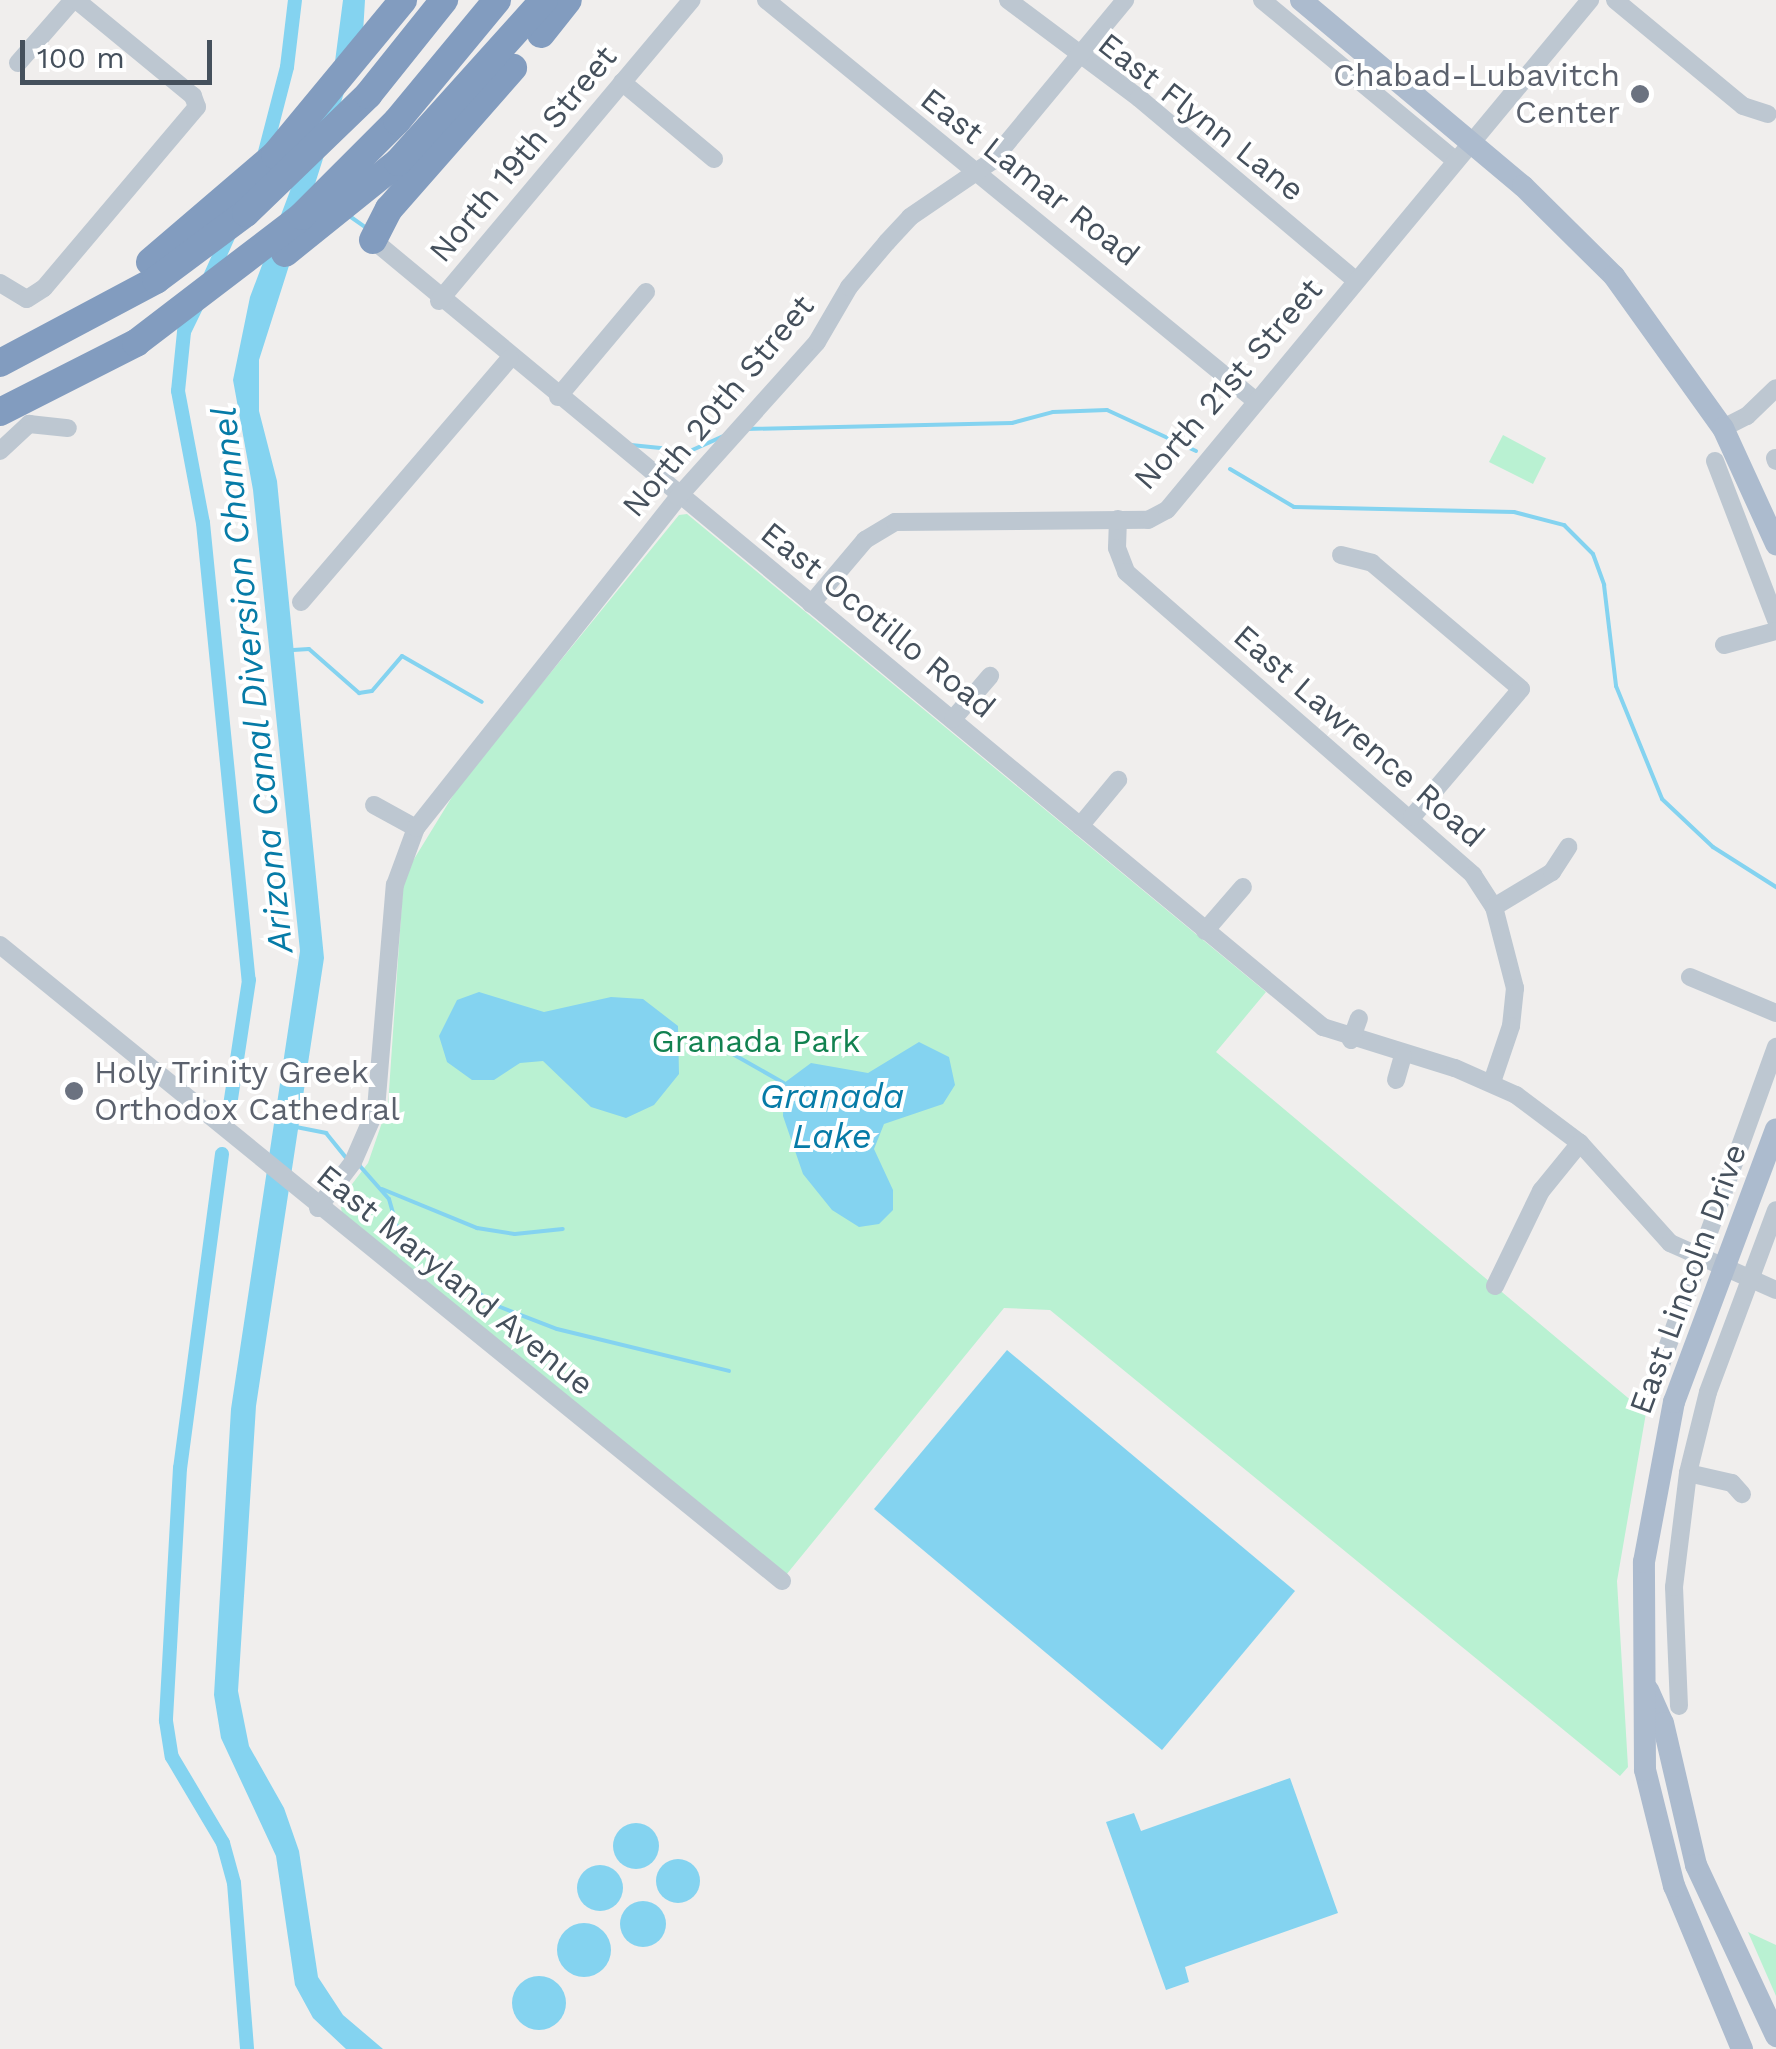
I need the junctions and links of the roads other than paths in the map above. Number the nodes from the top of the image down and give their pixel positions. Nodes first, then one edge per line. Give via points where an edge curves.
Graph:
1 (74, 0) edge
2 (403, 0) edge
3 (444, 0) edge
4 (497, 0) edge
5 (544, 0) edge
6 (568, 0) edge
7 (692, 0) edge
8 (766, 0) edge
9 (1008, 0) edge
10 (1125, 0) edge
11 (1262, 0) edge
12 (1301, 0) edge
13 (1590, 0) edge
14 (1615, 0) edge
15 (1076, 57) junction
16 (18, 63) dead end
17 (622, 82) junction
18 (1768, 114) dead end
19 (1471, 142) junction
20 (714, 159) dead end
21 (1456, 161) junction
22 (976, 174) junction
23 (373, 240) joint
24 (158, 268) junction
25 (1356, 281) junction
26 (0, 283) edge
27 (646, 292) dead end
28 (439, 300) junction
29 (184, 310) junction
30 (510, 358) junction
31 (0, 363) edge
32 (1776, 388) edge
33 (558, 397) junction
34 (1256, 400) junction
35 (0, 412) edge
36 (68, 428) dead end
37 (1723, 428) junction
38 (0, 450) edge
39 (1715, 461) dead end
40 (678, 498) junction
41 (1118, 519) junction
42 (1776, 544) edge
43 (1341, 555) dead end
44 (301, 602) dead end
45 (812, 604) junction
46 (1776, 620) edge
47 (1776, 631) edge
48 (1724, 645) dead end
49 (990, 676) dead end
50 (952, 719) junction
51 (1118, 780) dead end
52 (374, 805) dead end
53 (1412, 817) junction
54 (1080, 826) junction
55 (416, 828) junction
56 (1568, 846) dead end
57 (1243, 887) dead end
58 (1494, 907) junction
59 (1205, 930) junction
60 (0, 945) edge
61 (1690, 977) dead end
62 (1776, 1013) edge
63 (1359, 1018) dead end
64 (1350, 1040) junction
65 (1776, 1047) edge
66 (1403, 1056) junction
67 (1396, 1080) dead end
68 (1492, 1082) junction
69 (1776, 1129) edge
70 (1580, 1143) junction
71 (318, 1208) junction
72 (1776, 1210) edge
73 (1702, 1256) junction
74 (1724, 1264) junction
75 (1752, 1274) junction
76 (1495, 1286) dead end
77 (1776, 1290) edge
78 (1646, 1406) dead end
79 (1688, 1473) junction
80 (1742, 1494) dead end
81 (782, 1581) dead end
82 (1676, 1685) junction
83 (1648, 1690) junction
84 (1679, 1706) dead end
85 (1776, 2036) edge
86 (1742, 2049) edge

1 - 16 street
1 - 26 street via 198,101 44,288 27,299
2 - 24 highway via 242,188
3 - 24 highway via 368,95 284,180
4 - 29 highway via 367,156
5 - 29 highway via 447,114 368,190 251,277
6 - 23 highway via 390,209
7 - 17 street, North 19th Street
8 - 22 street, East Lamar Road
9 - 15 street, East Flynn Lane
10 - 15 street, North 20th Street
11 - 21 street
12 - 19 main road
13 - 19 street, North 21st Street
14 - 18 street via 1744,106
15 - 22 street, North 20th Street
15 - 25 street, East Flynn Lane via 1139,98
17 - 20 street
17 - 28 street, North 19th Street
19 - 21 street, North 21st Street
19 - 37 main road via 1589,247 1655,326
21 - 25 street, North 21st Street
22 - 34 street, East Lamar Road via 1034,213
22 - 40 street, North 20th Street via 910,216 886,242 849,286 817,342
23 - 28 street, East Ocotillo Road
24 - 31 highway via 86,320
25 - 34 street, North 21st Street
27 - 33 street
28 - 30 street, East Ocotillo Road
29 - 35 highway via 136,343
30 - 33 street, East Ocotillo Road
30 - 44 street
32 - 37 street via 1748,416
33 - 40 street, East Ocotillo Road
34 - 41 street, North 21st Street via 1167,510 1148,520
36 - 38 street via 29,424
37 - 42 main road
39 - 46 street
40 - 45 street, East Ocotillo Road
40 - 55 street, North 20th Street
41 - 45 street, North 21st Street via 895,522 865,540
41 - 53 street, East Lawrence Road via 1126,572
43 - 53 street via 1372,563 1472,637 1520,688
45 - 50 street, East Ocotillo Road
47 - 48 street
49 - 50 street
50 - 54 street, East Ocotillo Road
51 - 54 street
52 - 55 street
53 - 58 street, East Lawrence Road via 1458,857
54 - 59 street, East Ocotillo Road
55 - 71 street, North 20th Street via 395,885 376,1109 353,1162
56 - 58 street via 1552,872
57 - 59 street
58 - 68 street, East Lawrence Road via 1515,988 1511,1026
59 - 64 street, East Ocotillo Road via 1323,1027
60 - 71 street, East Maryland Avenue
61 - 62 street
63 - 64 street
64 - 66 street, East Ocotillo Road
65 - 73 street, East Lincoln Drive
66 - 67 street
66 - 68 street, East Ocotillo Road
68 - 70 street, East Ocotillo Road
69 - 74 main road, East Lincoln Drive
70 - 73 street, East Ocotillo Road via 1652,1228
70 - 76 street via 1541,1191
71 - 81 street, East Maryland Avenue
72 - 75 street, East Lincoln Drive
73 - 74 street, East Ocotillo Road
73 - 78 street, East Lincoln Drive
74 - 75 street, East Ocotillo Road
74 - 83 main road, East Lincoln Drive via 1674,1402 1656,1479 1644,1562
75 - 77 street, East Ocotillo Road
75 - 79 street, East Lincoln Drive via 1708,1392
79 - 80 street via 1732,1483
79 - 82 street, East Lincoln Drive via 1674,1587
82 - 83 street
82 - 84 street, East Lincoln Drive
83 - 85 main road, East Lincoln Drive via 1663,1723 1696,1865
83 - 86 main road, East Lincoln Drive via 1642,1723 1657,1824 1674,1886

